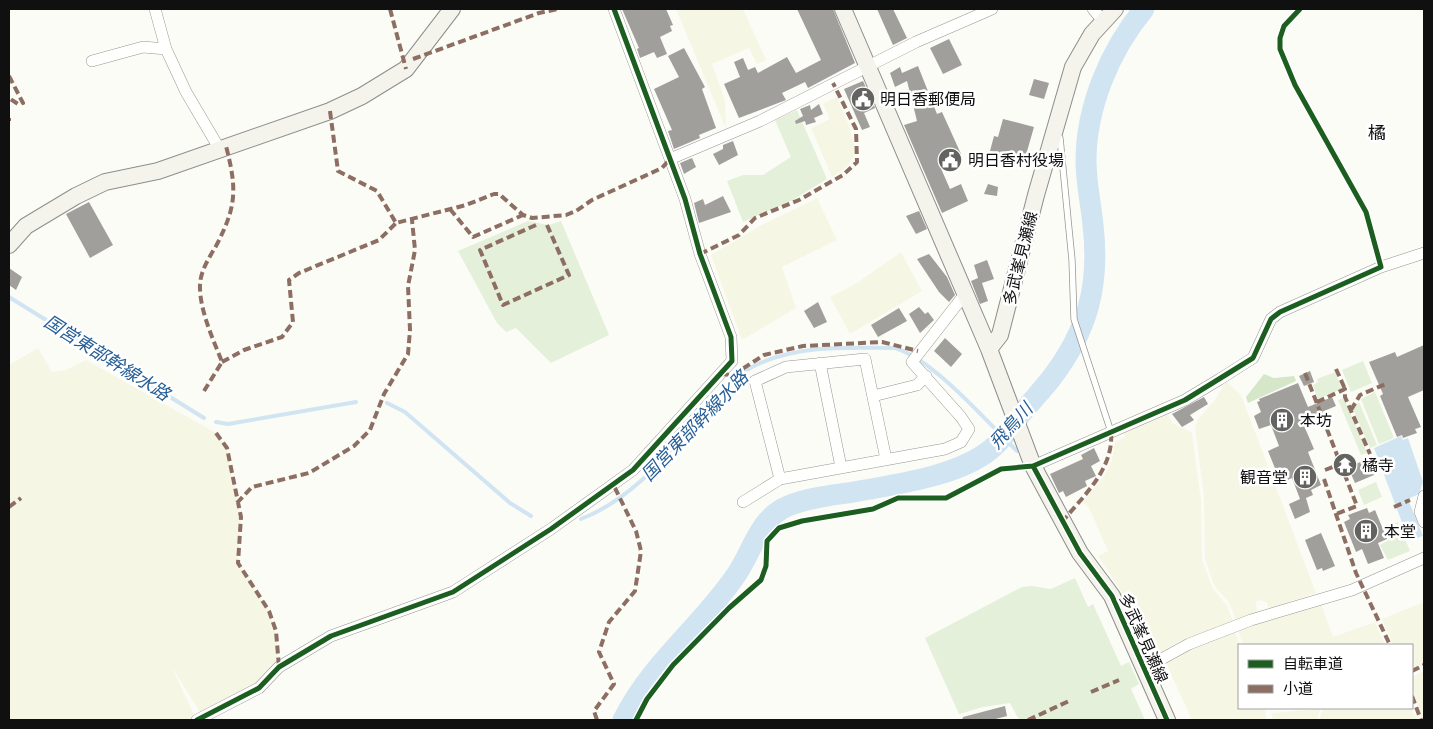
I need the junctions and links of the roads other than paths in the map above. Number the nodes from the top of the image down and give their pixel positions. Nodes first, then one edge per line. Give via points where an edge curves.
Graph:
1 (155, 9) edge
2 (452, 9) edge
3 (614, 9) edge
4 (843, 9) edge
5 (992, 9) edge
6 (1092, 9) edge
7 (1115, 9) edge
8 (1104, 22) junction
9 (166, 49) junction
10 (92, 61) dead end
11 (869, 68) junction
12 (1054, 134) junction
13 (220, 148) junction
14 (670, 160) junction
15 (9, 245) edge
16 (1424, 253) edge
17 (965, 294) junction
18 (989, 350) junction
19 (820, 363) junction
20 (926, 376) junction
21 (873, 396) junction
22 (1111, 432) junction
23 (886, 459) junction
24 (1033, 466) junction
25 (841, 467) junction
26 (780, 479) junction
27 (1424, 496) edge
28 (743, 502) dead end
29 (1424, 522) edge
30 (1424, 558) edge
31 (1145, 668) junction
32 (197, 720) edge
33 (1167, 720) edge

1 - 9 street
2 - 13 street via 406,69 362,96 313,117
3 - 14 street
4 - 11 street
5 - 11 street via 916,42
6 - 8 street
7 - 8 street, 多武峯見瀬線
8 - 12 street, 多武峯見瀬線 via 1092,34 1073,67
9 - 10 street via 142,47
9 - 13 street via 186,92
11 - 14 street
11 - 17 street
12 - 18 street, 多武峯見瀬線 via 1000,335
12 - 22 lane via 1060,138 1075,323
13 - 15 street via 158,171 105,182 26,226
14 - 32 street via 731,337 732,361 633,470 543,534 453,592 331,636 279,668 259,688
16 - 22 street via 1381,267 1280,312 1272,319 1252,358 1185,400
17 - 18 street
17 - 20 street via 912,362
18 - 24 street, 多武峯見瀬線
19 - 21 street via 865,359
19 - 25 street
19 - 26 street via 786,367 755,381
20 - 21 street via 917,385
20 - 23 street via 969,429 961,442 945,449
21 - 23 street
22 - 24 street
23 - 25 street
24 - 31 street, 多武峯見瀬線 via 1080,553 1112,596
25 - 26 street
26 - 28 street
27 - 29 street via 1420,512
30 - 31 street via 1352,590 1251,620 1189,644
31 - 33 street, 多武峯見瀬線

